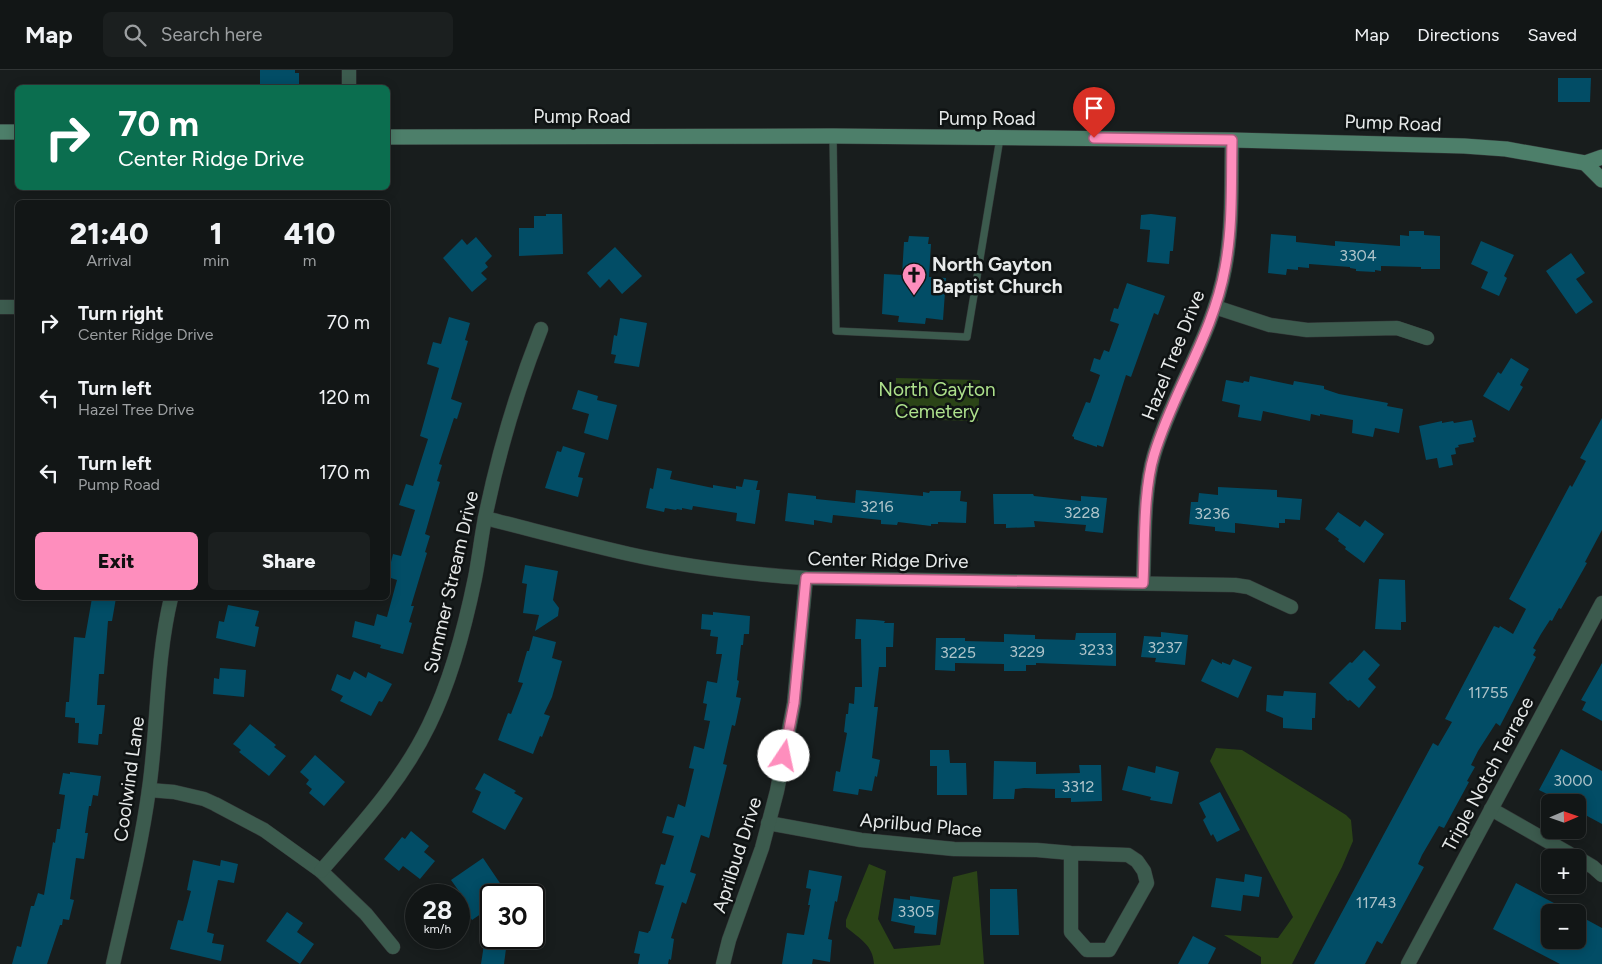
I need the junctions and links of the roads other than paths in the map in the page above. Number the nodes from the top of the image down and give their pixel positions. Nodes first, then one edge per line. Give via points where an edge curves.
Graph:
1 (349, 70) edge
2 (349, 85) edge
3 (0, 132) edge
4 (15, 132) edge
5 (833, 136) junction
6 (390, 137) edge
7 (1000, 138) junction
8 (1232, 140) junction
9 (1602, 157) edge
10 (1585, 163) junction
11 (1602, 180) edge
12 (0, 307) edge
13 (15, 307) edge
14 (1216, 307) junction
15 (541, 329) dead end
16 (1427, 338) dead end
17 (485, 518) junction
18 (806, 578) junction
19 (1143, 583) junction
20 (171, 600) edge
21 (1602, 603) edge
22 (1291, 607) dead end
23 (149, 790) junction
24 (1491, 808) junction
25 (768, 823) junction
26 (1562, 849) edge
27 (1071, 853) junction
28 (1586, 862) edge
29 (1599, 869) edge
30 (321, 871) junction
31 (393, 947) dead end
32 (113, 964) edge
33 (723, 964) edge
34 (1408, 964) edge

1 - 2 street
3 - 4 main road
5 - 6 main road, Pump Road
5 - 7 main road, Pump Road
5 - 7 lane via 836,331 967,337
7 - 8 main road, Pump Road
8 - 10 main road, Pump Road via 1464,146 1506,149
8 - 14 street, Hazel Tree Drive via 1230,234
9 - 10 main road, Pump Road
10 - 11 main road
12 - 13 street
14 - 16 street via 1270,325 1307,330 1397,328
14 - 19 street, Hazel Tree Drive via 1153,457 1148,488
15 - 17 street, Summer Stream Drive via 504,440
17 - 18 street, Center Ridge Drive via 675,563 756,575
17 - 30 street, Summer Stream Drive via 458,648 429,725 391,788
18 - 19 street, Center Ridge Drive
18 - 25 street, Aprilbud Drive via 794,703
19 - 22 street, Center Ridge Drive via 1248,587
20 - 23 street, Coolwind Lane via 163,639
21 - 24 street, Triple Notch Terrace
23 - 30 street via 174,792 215,804 264,830
23 - 32 street, Coolwind Lane
24 - 26 street
24 - 34 street, Triple Notch Terrace
25 - 27 street, Aprilbud Place via 861,840 954,849
25 - 33 street, Aprilbud Drive via 728,940
27 - 27 street, Aprilbud Place via 1128,855 1144,871 1147,883 1109,950 1087,950 1071,932
28 - 29 street
30 - 31 street via 366,914

